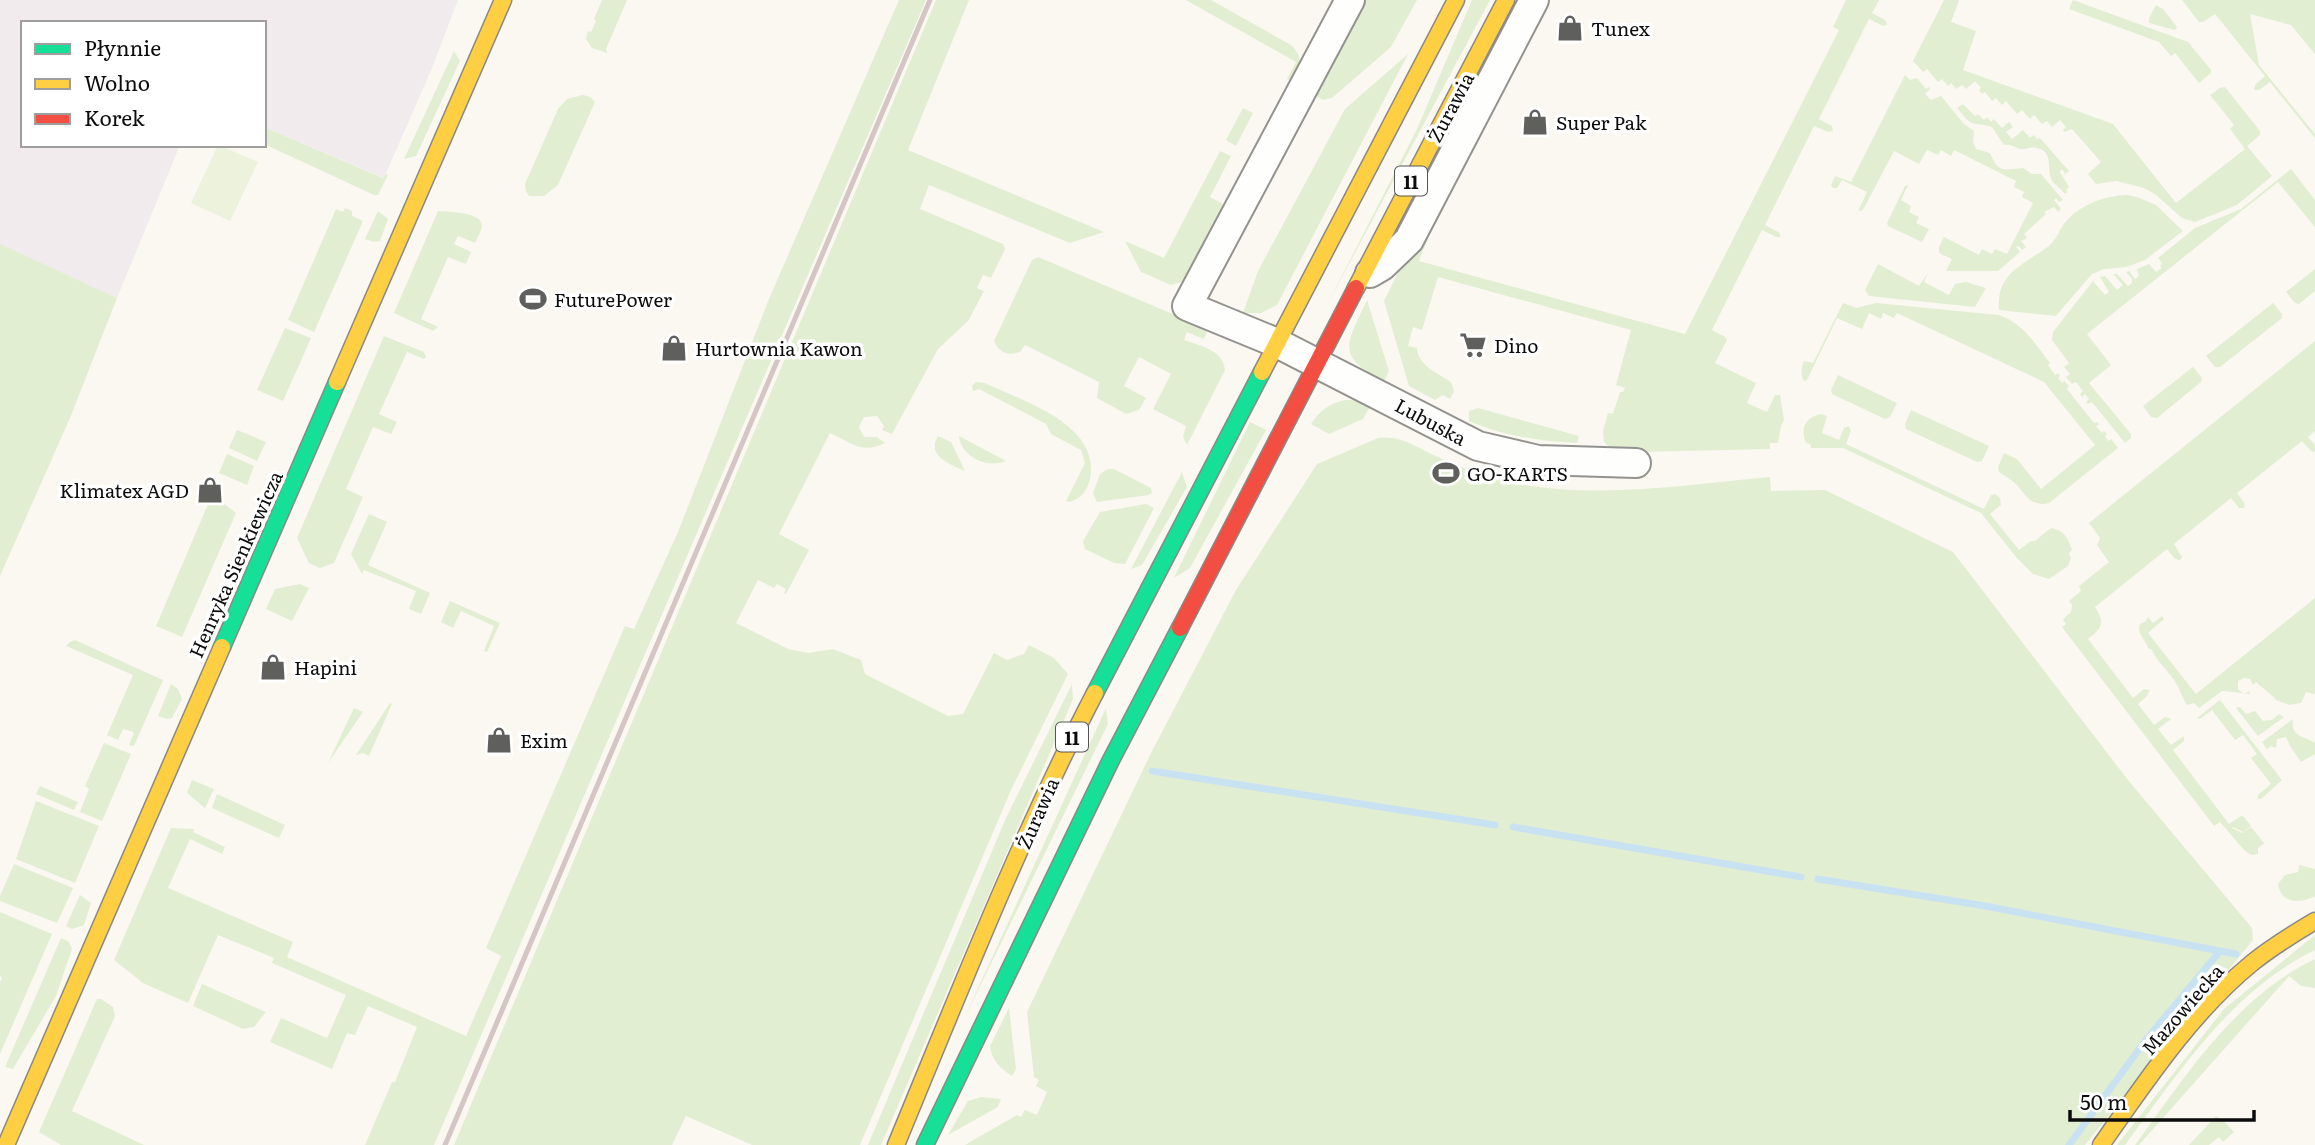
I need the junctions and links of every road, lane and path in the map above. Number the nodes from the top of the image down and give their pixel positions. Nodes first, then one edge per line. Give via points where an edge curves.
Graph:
1 (503, 0) edge
2 (1350, 0) edge
3 (1457, 0) edge
4 (1506, 0) edge
5 (1534, 0) edge
6 (1361, 278) junction
7 (1277, 343) junction
8 (1317, 362) junction
9 (1636, 463) dead end
10 (2315, 920) edge
11 (6, 1145) edge
12 (895, 1145) edge
13 (925, 1145) edge
14 (2101, 1145) edge

1 - 11 main road, Henryka Sienkiewicza
2 - 7 street via 1187,306
3 - 7 main road, Żurawia / 11
4 - 6 main road, Żurawia / 11
5 - 6 street via 1409,240 1382,266
6 - 8 main road, Żurawia / 11
7 - 8 street
7 - 12 main road, Żurawia / 11 via 1066,749
8 - 9 street, Lubuska via 1478,446 1538,460
8 - 13 main road, Żurawia / 11 via 1110,761
10 - 14 main road, Mazowiecka via 2253,962 2215,999 2166,1056

